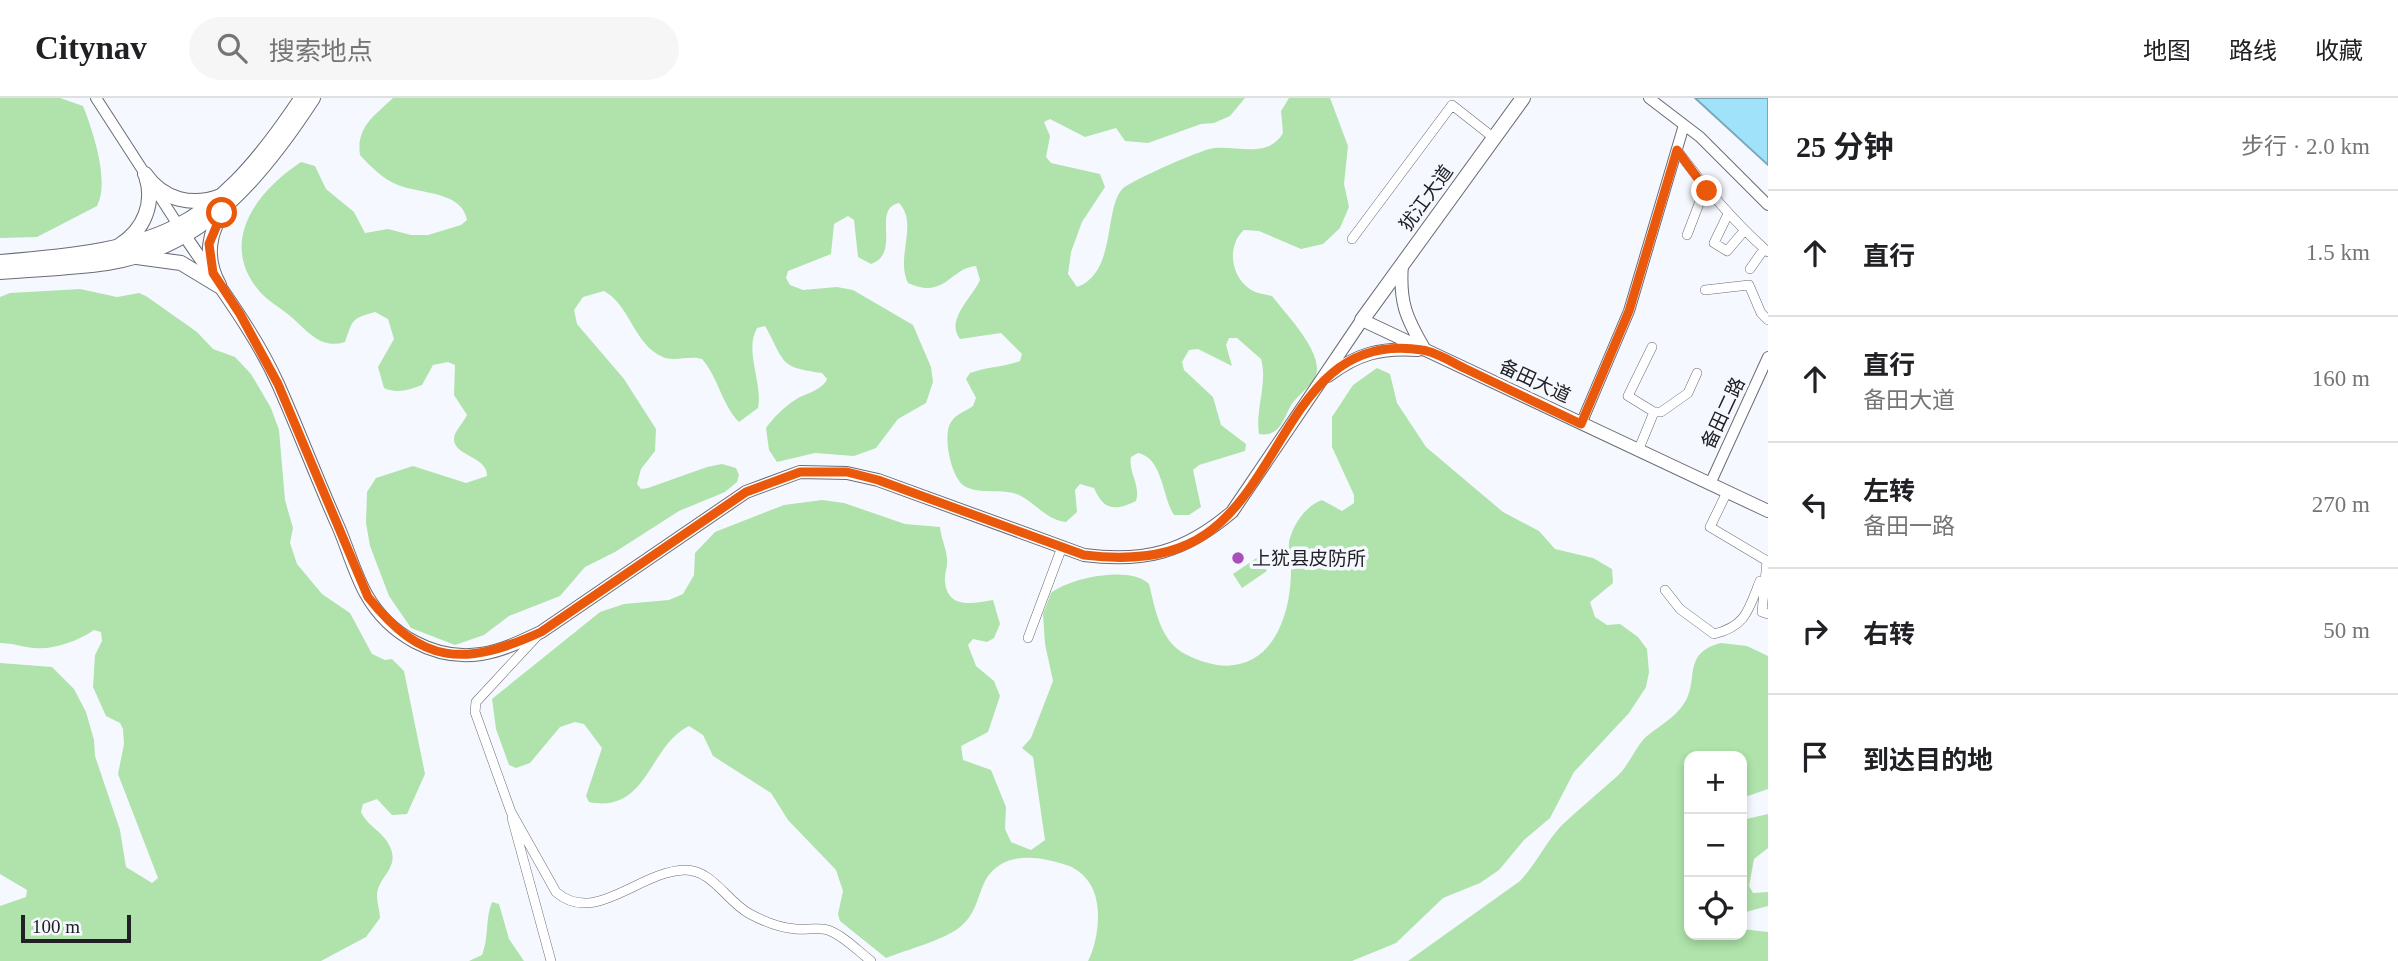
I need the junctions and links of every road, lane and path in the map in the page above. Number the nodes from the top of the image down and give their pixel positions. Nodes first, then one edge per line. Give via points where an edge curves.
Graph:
1 (96, 98) edge
2 (302, 98) edge
3 (313, 98) edge
4 (1523, 98) edge
5 (1649, 98) edge
6 (1455, 102) edge
7 (1684, 125) junction
8 (1494, 138) junction
9 (1677, 150) junction
10 (145, 174) junction
11 (234, 187) junction
12 (1704, 188) junction
13 (1768, 205) edge
14 (227, 207) junction
15 (1728, 214) junction
16 (182, 231) junction
17 (1744, 231) junction
18 (1687, 235) dead end
19 (1352, 239) dead end
20 (1766, 251) edge
21 (107, 257) junction
22 (0, 262) edge
23 (1402, 264) junction
24 (1750, 269) dead end
25 (0, 271) edge
26 (219, 286) junction
27 (1705, 290) dead end
28 (1362, 320) junction
29 (1768, 320) edge
30 (1652, 347) dead end
31 (1425, 350) junction
32 (1768, 357) edge
33 (1697, 373) dead end
34 (1320, 382) junction
35 (1654, 412) junction
36 (1581, 424) junction
37 (1638, 451) junction
38 (1710, 484) junction
39 (1727, 492) junction
40 (1768, 511) edge
41 (1062, 547) junction
42 (1765, 566) junction
43 (1665, 590) dead end
44 (1768, 614) edge
45 (541, 632) junction
46 (1028, 638) dead end
47 (511, 812) junction
48 (551, 961) edge
49 (871, 961) edge

1 - 10 street
2 - 11 main road
3 - 14 main road via 276,154
4 - 8 main road, 犹江大道
5 - 7 street
6 - 8 street
6 - 19 street
7 - 9 street
7 - 13 street
8 - 23 main road, 犹江大道
9 - 12 street
9 - 36 street via 1629,311
10 - 11 main road via 162,191 184,201 207,200
10 - 16 street
10 - 21 main road via 149,197 144,220
11 - 16 main road
12 - 15 street
12 - 18 street
14 - 16 main road
14 - 26 main road via 209,244
15 - 17 street
15 - 17 street via 1714,243 1727,251
16 - 21 main road
16 - 26 main road
17 - 20 street
20 - 24 street
21 - 22 main road
21 - 25 main road
21 - 26 main road via 171,260
23 - 28 main road, 犹江大道
23 - 31 main road via 1400,294
26 - 45 main road via 240,314 278,384 355,572 389,623 412,642 457,654 481,654
27 - 29 street via 1749,285 1760,313
28 - 31 main road, 备田大道
28 - 34 main road
30 - 35 street via 1628,396
31 - 34 main road via 1379,349 1362,354
31 - 36 main road, 备田大道
32 - 38 street, 备田二路
33 - 35 street via 1688,394
34 - 41 main road via 1232,512 1205,535 1143,558 1119,560
35 - 37 street
36 - 37 main road, 备田大道
37 - 38 main road, 备田大道
38 - 39 main road, 备田大道
39 - 40 main road, 备田大道
39 - 42 street via 1710,527 1767,562
41 - 45 main road via 878,480 847,472 800,472 746,492
41 - 46 street
42 - 43 street via 1735,629 1713,634 1680,609
42 - 44 street via 1762,612
45 - 47 street via 476,702 478,726
47 - 48 street
47 - 49 street via 545,876 564,899 602,902 646,879 685,870 697,872 752,915 783,927 826,930

